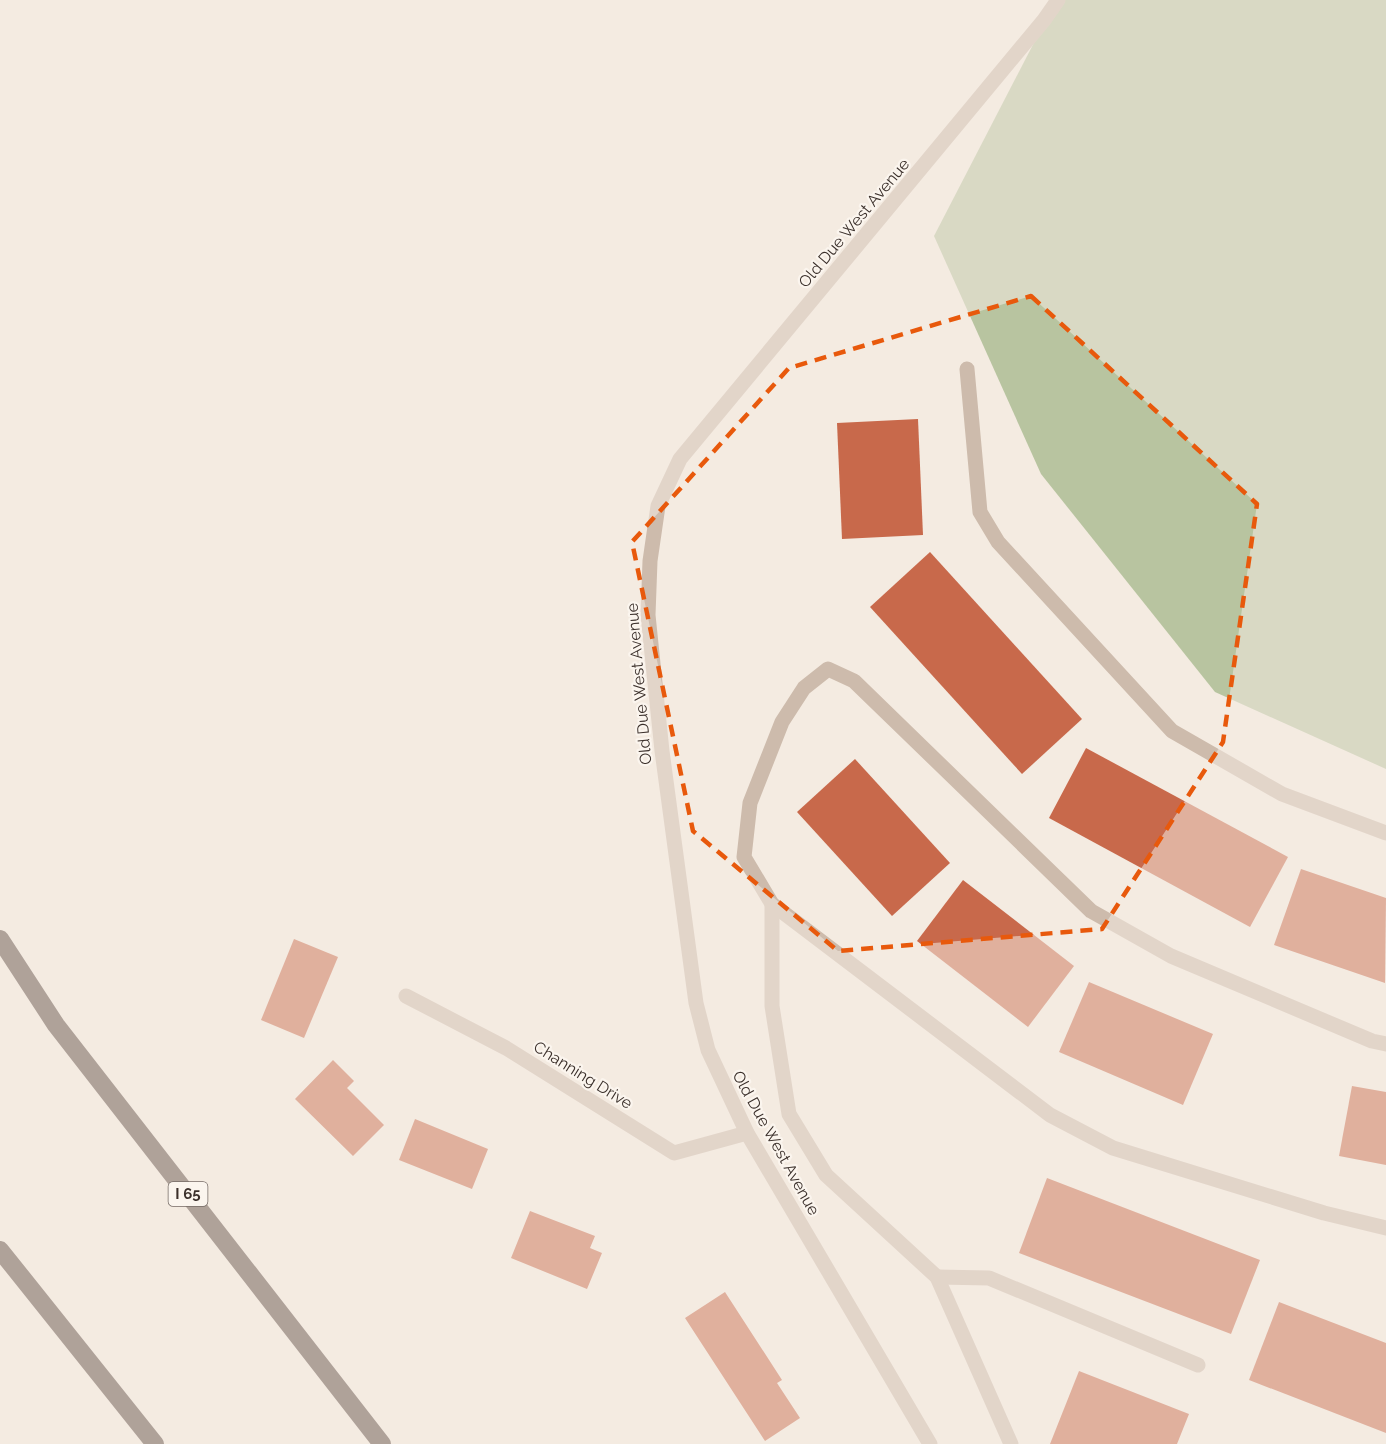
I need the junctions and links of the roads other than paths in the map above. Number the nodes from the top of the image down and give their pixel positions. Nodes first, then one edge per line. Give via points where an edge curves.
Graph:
1 (1058, 0) edge
2 (967, 369) dead end
3 (1386, 833) edge
4 (772, 904) junction
5 (0, 939) edge
6 (406, 996) dead end
7 (1386, 1044) edge
8 (747, 1133) junction
9 (1386, 1228) edge
10 (0, 1250) edge
11 (937, 1277) junction
12 (1198, 1365) dead end
13 (155, 1444) edge
14 (382, 1444) edge
15 (930, 1444) edge
16 (1011, 1444) edge

1 - 8 street, Old Due West Avenue via 680,459 658,506 648,615 696,1003 708,1050
2 - 3 street via 980,512 998,542 1172,731 1282,794
4 - 7 street via 744,857 750,803 782,722 804,688 828,669 854,681 891,715 1091,911 1171,956
4 - 9 street via 1050,1115 1113,1148 1324,1213
4 - 11 street via 772,1006 789,1114 826,1175
5 - 14 highway, I 65 via 56,1025
6 - 8 street, Channing Drive via 506,1048 674,1153
8 - 15 street, Old Due West Avenue
10 - 13 highway
11 - 12 street via 989,1278
11 - 16 street

